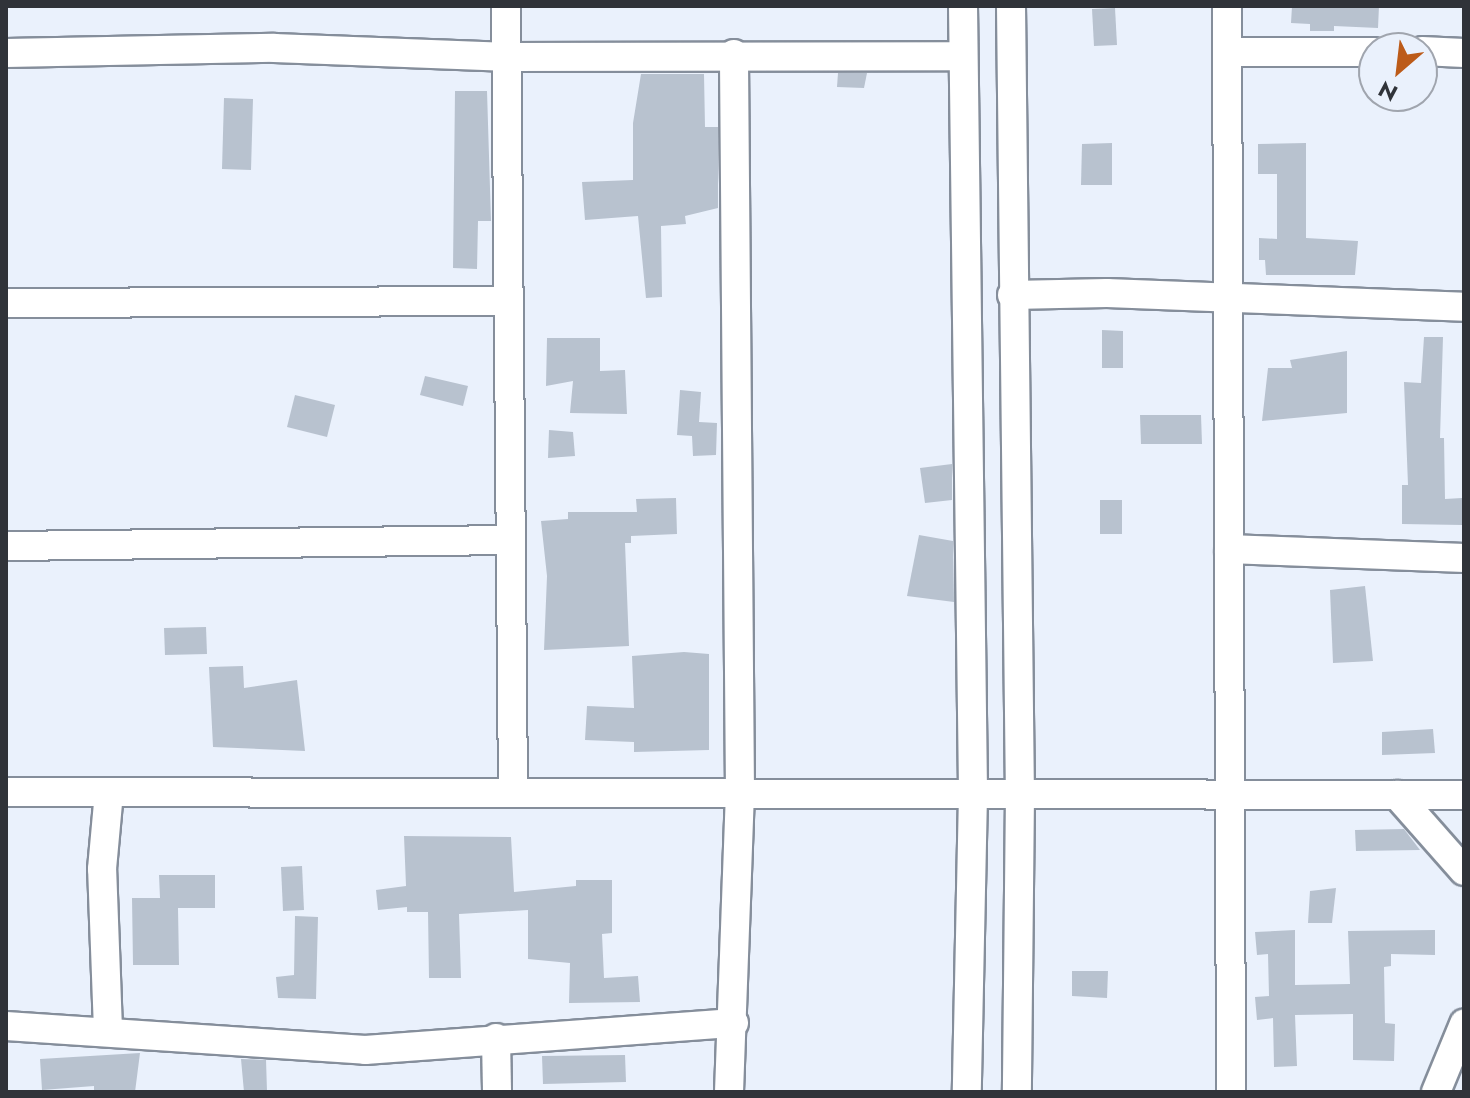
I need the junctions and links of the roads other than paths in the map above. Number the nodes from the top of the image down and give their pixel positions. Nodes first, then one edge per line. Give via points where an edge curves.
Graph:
1 (506, 6) edge
2 (963, 6) edge
3 (1011, 6) edge
4 (1227, 6) edge
5 (1228, 52) junction
6 (1358, 52) edge
7 (1438, 52) edge
8 (6, 53) edge
9 (1464, 53) edge
10 (734, 54) junction
11 (963, 56) junction
12 (506, 57) junction
13 (1012, 295) junction
14 (1228, 297) junction
15 (508, 301) junction
16 (6, 303) edge
17 (1464, 307) edge
18 (510, 540) junction
19 (6, 546) edge
20 (1229, 549) junction
21 (1464, 558) edge
22 (6, 792) edge
23 (109, 792) junction
24 (513, 793) junction
25 (740, 793) junction
26 (973, 794) junction
27 (1020, 794) junction
28 (1230, 795) junction
29 (1397, 795) junction
30 (1464, 795) edge
31 (1464, 871) edge
32 (734, 1023) junction
33 (1464, 1024) edge
34 (6, 1026) edge
35 (108, 1030) junction
36 (496, 1038) junction
37 (497, 1092) edge
38 (729, 1092) edge
39 (967, 1092) edge
40 (1017, 1092) edge
41 (1231, 1092) edge
42 (1436, 1092) edge

1 - 12 street
2 - 11 street
3 - 13 street
4 - 5 street
5 - 6 street
5 - 14 street
7 - 9 street
8 - 12 street via 274,48
10 - 11 street
10 - 12 street
10 - 25 street
11 - 26 street
12 - 15 street
13 - 14 street
13 - 27 street
14 - 17 street
14 - 20 street
15 - 16 street
15 - 18 street
18 - 19 street
18 - 24 street
20 - 21 street
20 - 28 street
22 - 23 street
23 - 24 street
23 - 35 street via 102,869
24 - 25 street
25 - 26 street
25 - 32 street
26 - 27 street
26 - 39 street
27 - 28 street
27 - 40 street
28 - 29 street
28 - 41 street
29 - 30 street
29 - 31 street
32 - 36 street
32 - 38 street
33 - 42 street
34 - 35 street
35 - 36 street via 365,1050
36 - 37 street

